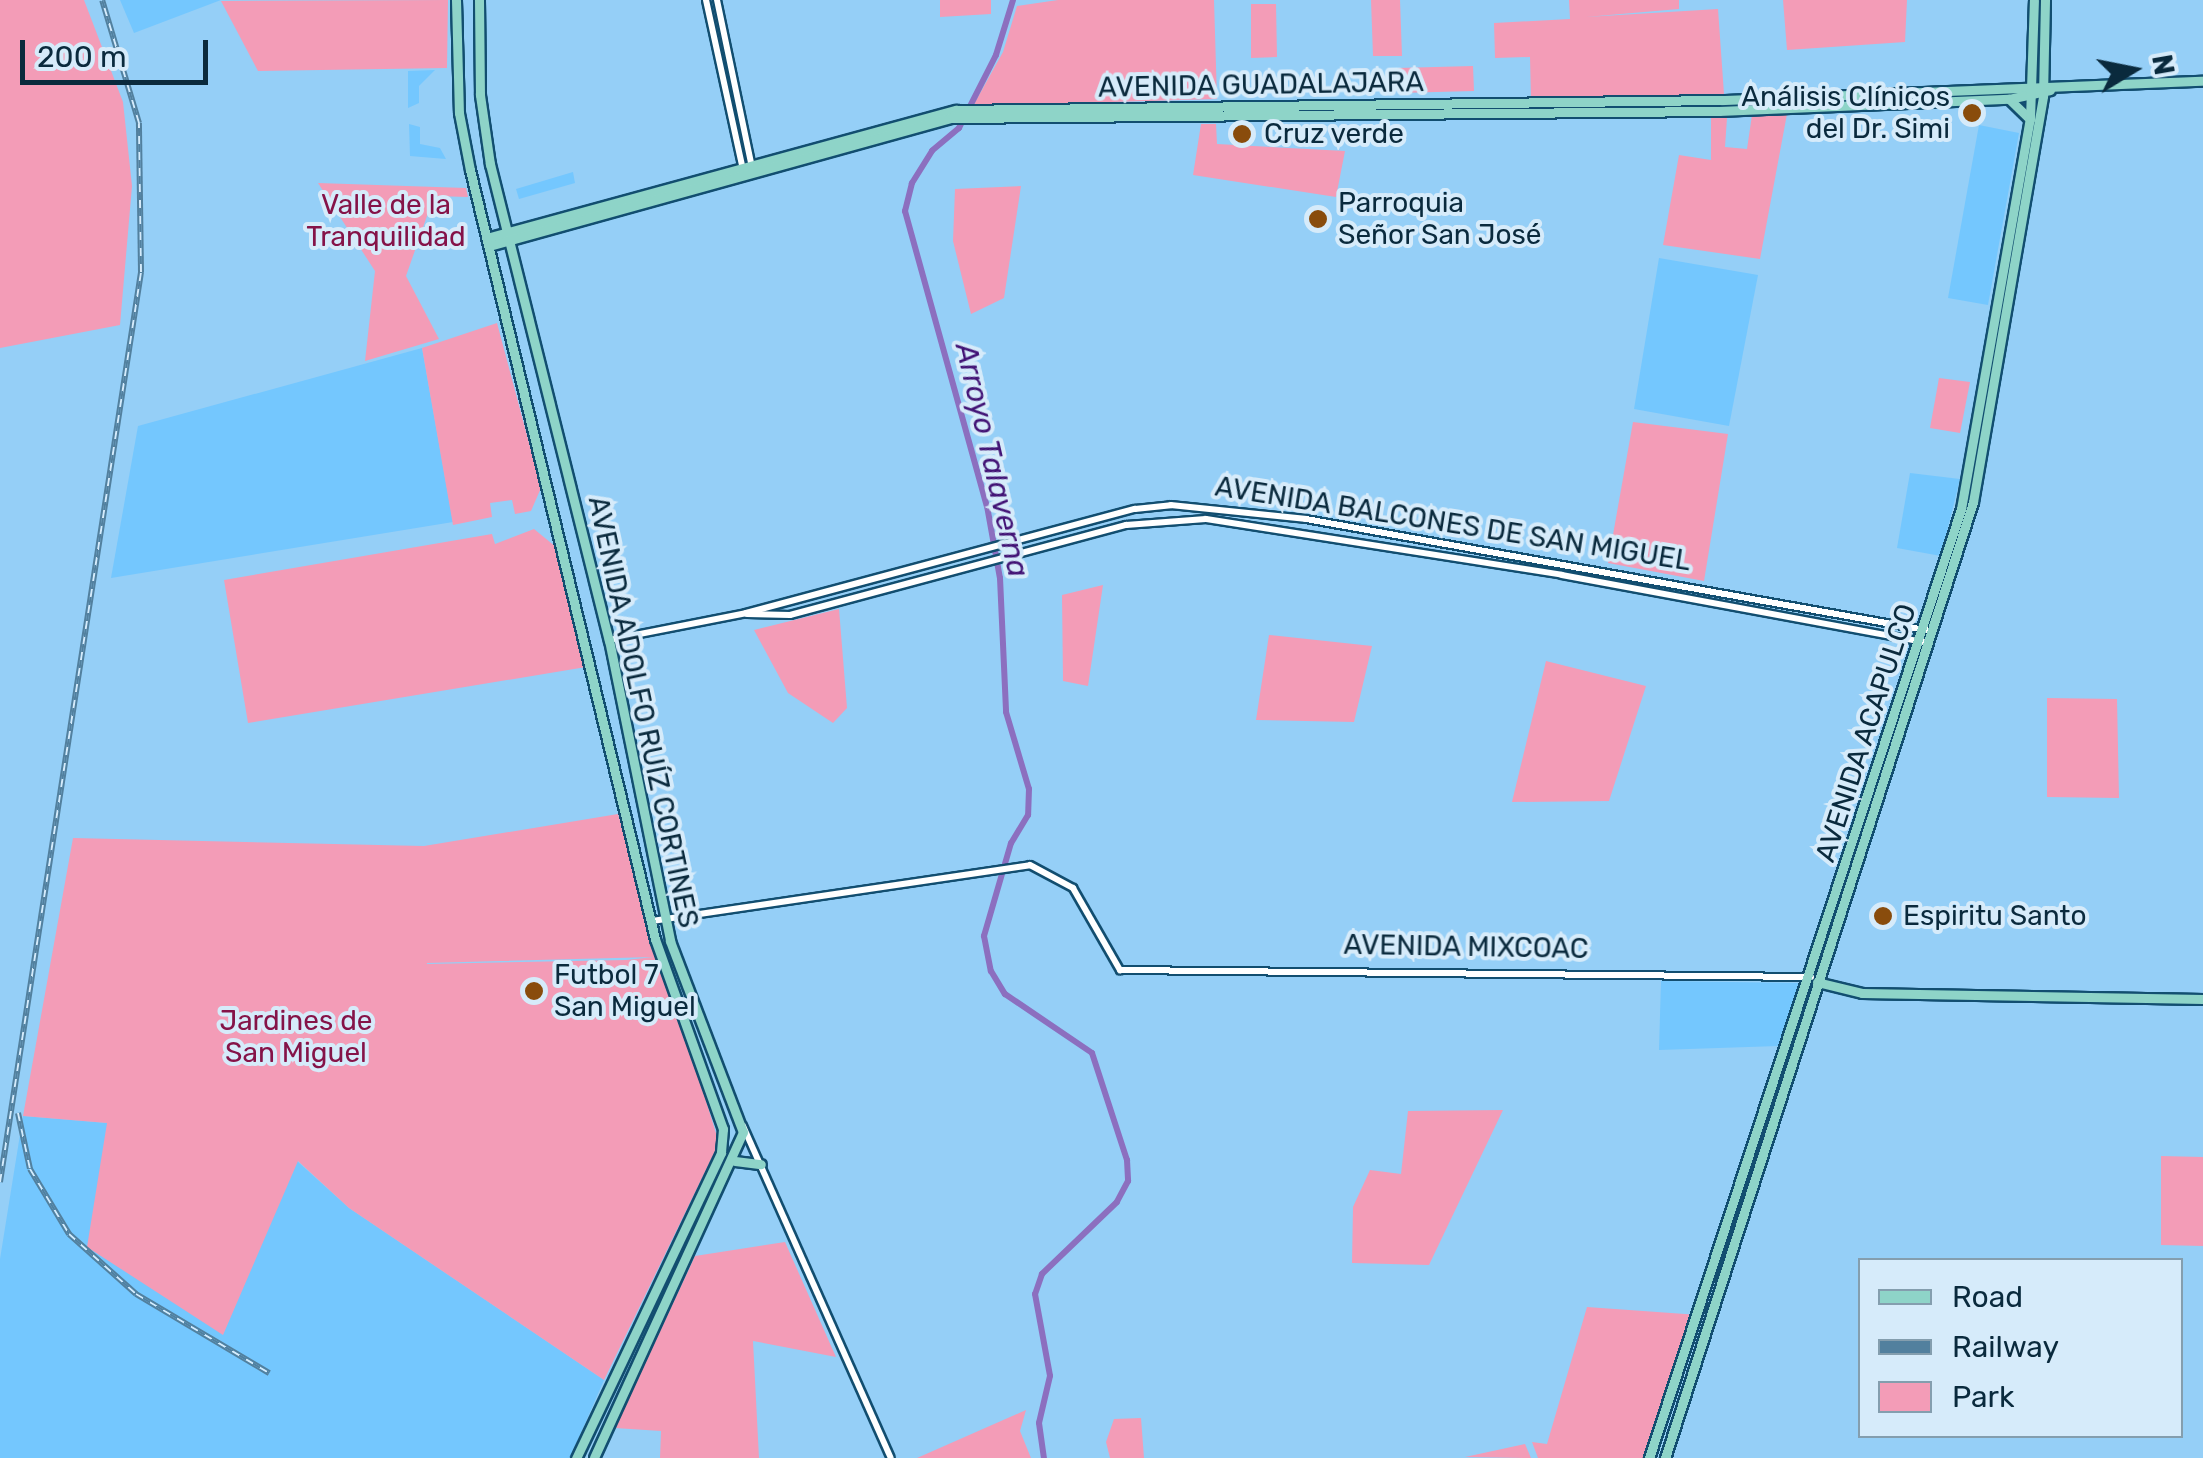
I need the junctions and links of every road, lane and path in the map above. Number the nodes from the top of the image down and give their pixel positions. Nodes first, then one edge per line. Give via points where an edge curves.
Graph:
1 (456, 0) edge
2 (479, 0) edge
3 (706, 0) edge
4 (717, 0) edge
5 (2034, 0) edge
6 (2045, 0) edge
7 (2203, 80) edge
8 (2045, 90) junction
9 (2031, 91) junction
10 (2009, 98) junction
11 (1282, 112) junction
12 (2030, 119) junction
13 (748, 170) junction
14 (508, 237) junction
15 (488, 242) junction
16 (909, 570) junction
17 (912, 583) junction
18 (786, 600) junction
19 (746, 613) junction
20 (790, 615) junction
21 (1927, 630) junction
22 (609, 640) junction
23 (1924, 642) junction
24 (666, 919) junction
25 (652, 922) junction
26 (1815, 980) junction
27 (2203, 999) edge
28 (741, 1124) junction
29 (742, 1140) junction
30 (1768, 1143) junction
31 (760, 1159) junction
32 (735, 1160) junction
33 (1740, 1181) junction
34 (1705, 1288) junction
35 (1716, 1310) junction
36 (1672, 1389) junction
37 (1684, 1402) junction
38 (576, 1458) edge
39 (594, 1458) edge
40 (891, 1458) edge
41 (1648, 1458) edge
42 (1665, 1458) edge

1 - 15 main road, AVENIDA ADOLFO RUÍZ CORTINES via 459,114
2 - 14 main road, AVENIDA ADOLFO RUÍZ CORTINES via 483,126
3 - 13 street
4 - 13 street
5 - 9 main road, AVENIDA ACAPULCO
6 - 8 main road, AVENIDA ACAPULCO
7 - 8 main road, AVENIDA GUADALAJARA
8 - 9 main road, AVENIDA GUADALAJARA
8 - 21 main road, AVENIDA ACAPULCO via 1973,502
9 - 10 main road, AVENIDA GUADALAJARA
9 - 11 main road, AVENIDA GUADALAJARA
9 - 12 main road, AVENIDA ACAPULCO
10 - 11 main road, AVENIDA GUADALAJARA via 1640,113
10 - 12 main road
11 - 13 main road, AVENIDA GUADALAJARA via 952,114
12 - 21 main road, AVENIDA ACAPULCO via 1965,491
13 - 14 main road, AVENIDA GUADALAJARA
14 - 15 main road, AVENIDA GUADALAJARA
14 - 22 main road, AVENIDA ADOLFO RUÍZ CORTINES
15 - 25 main road, AVENIDA ADOLFO RUÍZ CORTINES
16 - 17 street
16 - 18 street, AVENIDA BALCONES DE SAN MIGUEL
16 - 21 street, AVENIDA BALCONES DE SAN MIGUEL via 1135,509 1213,506
17 - 20 street, AVENIDA BALCONES DE SAN MIGUEL
17 - 23 street, AVENIDA BALCONES DE SAN MIGUEL via 1147,520 1206,519 1562,574
18 - 19 street, AVENIDA BALCONES DE SAN MIGUEL
18 - 20 street
19 - 20 street, AVENIDA BALCONES DE SAN MIGUEL
19 - 22 street, AVENIDA BALCONES DE SAN MIGUEL
21 - 23 main road, AVENIDA ACAPULCO
22 - 24 main road, AVENIDA ADOLFO RUÍZ CORTINES
23 - 26 main road, AVENIDA ACAPULCO
24 - 25 street
24 - 26 street, AVENIDA MIXCOAC via 1012,866 1046,868 1062,877 1120,970
24 - 28 main road, AVENIDA ADOLFO RUÍZ CORTINES
25 - 38 main road, AVENIDA ADOLFO RUÍZ CORTINES via 724,1142
26 - 27 main road via 1862,993
26 - 30 main road, AVENIDA ACAPULCO
26 - 33 main road, AVENIDA ACAPULCO
28 - 29 main road, AVENIDA ADOLFO RUÍZ CORTINES
28 - 31 street
29 - 31 street
29 - 32 main road, AVENIDA ADOLFO RUÍZ CORTINES
30 - 33 main road via 1756,1150
30 - 35 main road, AVENIDA ACAPULCO
31 - 32 main road
31 - 40 street
32 - 39 main road, AVENIDA ADOLFO RUÍZ CORTINES
33 - 34 main road, AVENIDA ACAPULCO
34 - 35 main road
34 - 36 main road, AVENIDA ACAPULCO
35 - 37 main road, AVENIDA ACAPULCO
36 - 37 main road via 1673,1402
36 - 41 main road, AVENIDA ACAPULCO
37 - 42 main road, AVENIDA ACAPULCO

